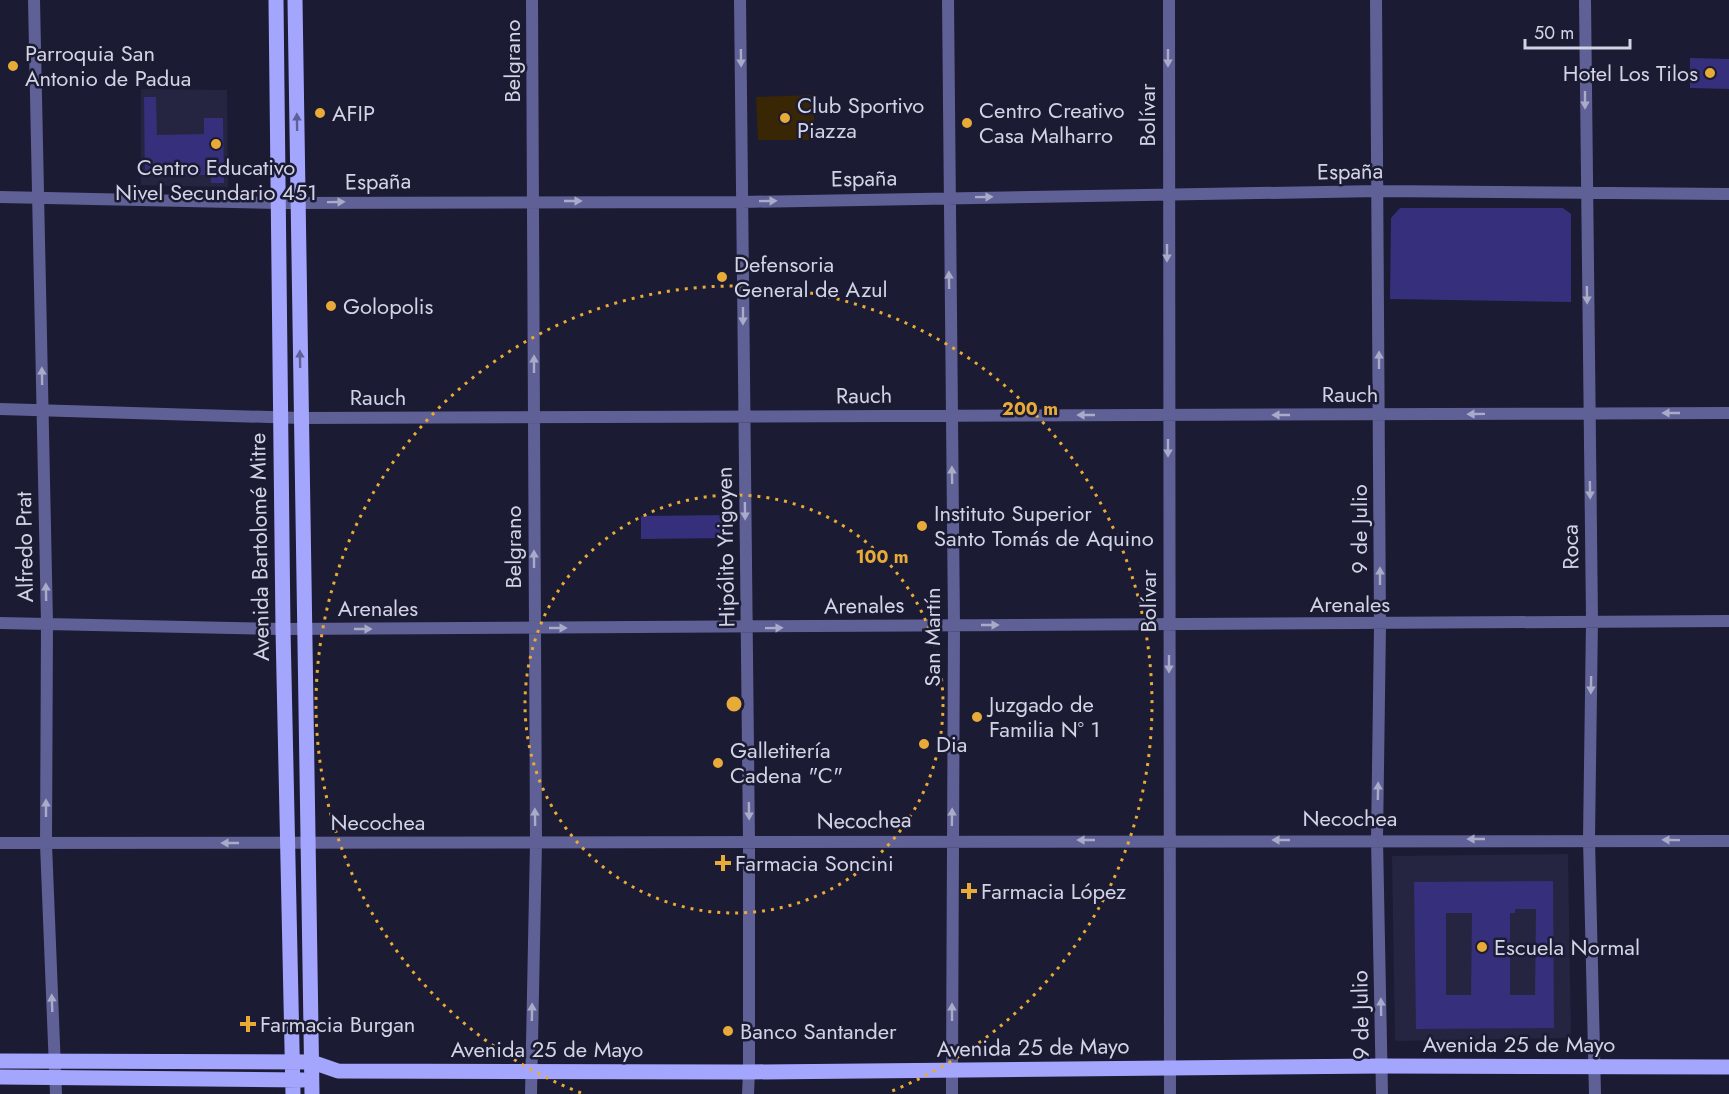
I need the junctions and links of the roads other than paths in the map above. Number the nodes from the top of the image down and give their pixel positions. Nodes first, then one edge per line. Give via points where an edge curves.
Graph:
1 (34, 0) edge
2 (276, 0) edge
3 (295, 0) edge
4 (532, 0) edge
5 (740, 0) edge
6 (948, 0) edge
7 (1169, 0) edge
8 (1376, 0) edge
9 (1585, 0) edge
10 (1379, 191) junction
11 (1586, 194) junction
12 (1729, 194) edge
13 (1167, 195) junction
14 (0, 197) edge
15 (37, 197) junction
16 (948, 197) junction
17 (533, 200) junction
18 (742, 202) junction
19 (278, 203) junction
20 (298, 203) junction
21 (0, 409) edge
22 (42, 410) junction
23 (1589, 412) junction
24 (1729, 413) edge
25 (951, 414) junction
26 (1168, 415) junction
27 (1379, 415) junction
28 (280, 418) junction
29 (301, 418) junction
30 (534, 418) junction
31 (744, 418) junction
32 (1592, 620) junction
33 (1729, 621) edge
34 (0, 623) edge
35 (46, 623) junction
36 (954, 625) junction
37 (1169, 625) junction
38 (1380, 625) junction
39 (533, 628) junction
40 (747, 628) junction
41 (283, 629) junction
42 (304, 629) junction
43 (1377, 839) junction
44 (1589, 839) junction
45 (952, 840) junction
46 (1170, 840) junction
47 (1729, 841) edge
48 (536, 842) junction
49 (0, 843) edge
50 (288, 843) junction
51 (308, 843) junction
52 (749, 843) junction
53 (46, 844) junction
54 (0, 1061) edge
55 (54, 1061) junction
56 (293, 1062) junction
57 (312, 1062) junction
58 (1382, 1066) junction
59 (1595, 1066) junction
60 (1729, 1067) edge
61 (1170, 1068) junction
62 (952, 1070) junction
63 (338, 1071) junction
64 (531, 1071) junction
65 (749, 1072) junction
66 (0, 1077) edge
67 (55, 1077) junction
68 (293, 1087) edge
69 (311, 1087) edge
70 (56, 1094) edge
71 (531, 1094) edge
72 (748, 1094) edge
73 (952, 1094) edge
74 (1170, 1094) edge
75 (1382, 1094) edge
76 (1595, 1094) edge

1 - 15 street, Alfredo Prat
2 - 19 main road, Avenida Bartolomé Mitre
20 -> 3 main road, Avenida Bartolomé Mitre
4 - 17 street, Belgrano
5 -> 18 street, Hipólito Yrigoyen
6 - 16 street, San Martín
7 -> 13 street, Bolívar
8 - 10 street, 9 de Julio
9 -> 11 street, Roca
10 - 11 street, España
10 - 13 street, España
27 -> 10 street, 9 de Julio
11 - 12 street, España
11 -> 23 street, Roca
16 -> 13 street, España
13 -> 26 street, Bolívar
14 - 15 street, España
15 - 19 street, España
22 -> 15 street, Alfredo Prat
18 -> 16 street, España
25 -> 16 street, San Martín
17 -> 18 street, España
20 -> 17 street, España
30 -> 17 street, Belgrano
18 -> 31 street, Hipólito Yrigoyen
19 - 20 street, España
19 - 28 main road, Avenida Bartolomé Mitre
29 -> 20 main road, Avenida Bartolomé Mitre
21 - 22 street, Rauch
22 - 28 street, Rauch
35 -> 22 street, Alfredo Prat
24 -> 23 street, Rauch
23 -> 27 street, Rauch
23 -> 32 street, Roca
26 -> 25 street, Rauch
25 - 31 street, Rauch
36 -> 25 street, San Martín
27 -> 26 street, Rauch
26 -> 37 street, Bolívar
38 -> 27 street, 9 de Julio
28 - 29 street, Rauch
28 - 41 main road, Avenida Bartolomé Mitre
29 - 30 street, Rauch
29 - 42 main road, Avenida Bartolomé Mitre
30 - 31 street, Rauch
39 -> 30 street, Belgrano
31 -> 40 street, Hipólito Yrigoyen
32 - 33 street, Arenales
32 - 38 street, Arenales
32 -> 44 street, Roca
34 - 35 street, Arenales
35 - 41 street, Arenales
53 -> 35 street, Alfredo Prat
36 -> 37 street, Arenales
40 -> 36 street, Arenales
45 -> 36 street, San Martín
37 - 38 street, Arenales
37 -> 46 street, Bolívar
43 -> 38 street, 9 de Julio
39 -> 40 street, Arenales
42 -> 39 street, Arenales
48 -> 39 street, Belgrano
40 -> 52 street, Hipólito Yrigoyen
41 - 42 street, Arenales
41 - 50 main road, Avenida Bartolomé Mitre
42 - 51 main road, Avenida Bartolomé Mitre
44 -> 43 street, Necochea
43 -> 46 street, Necochea
58 -> 43 street, 9 de Julio
47 -> 44 street, Necochea
44 - 59 street, Roca
46 -> 45 street, Necochea
45 - 52 street, Necochea
62 -> 45 street, San Martín
46 - 61 street, Bolívar
48 - 51 street, Necochea
48 - 52 street, Necochea
64 -> 48 street, Belgrano
49 - 53 street, Necochea
50 - 51 street, Necochea
50 -> 53 street, Necochea
50 - 56 main road, Avenida Bartolomé Mitre
51 - 57 main road, Avenida Bartolomé Mitre
52 - 65 street, Hipólito Yrigoyen
55 -> 53 street, Alfredo Prat
54 - 55 main road, Avenida 25 de Mayo
55 - 56 main road, Avenida 25 de Mayo
55 - 67 street, Alfredo Prat
56 - 57 main road, Avenida 25 de Mayo
56 - 68 main road, Avenida Bartolomé Mitre
57 - 63 main road, Avenida 25 de Mayo
57 - 69 main road, Avenida Bartolomé Mitre
58 - 59 main road, Avenida 25 de Mayo
58 - 61 main road, Avenida 25 de Mayo
58 - 75 street, 9 de Julio
59 - 60 main road, Avenida 25 de Mayo
59 - 76 street, Roca
61 - 62 main road, Avenida 25 de Mayo
61 - 74 street, Bolívar
62 - 65 main road, Avenida 25 de Mayo
62 - 73 street, San Martín
63 - 64 main road, Avenida 25 de Mayo
63 - 69 main road, Avenida 25 de Mayo
64 - 65 main road, Avenida 25 de Mayo
64 - 71 street, Belgrano
65 - 72 street, Hipólito Yrigoyen
66 - 67 main road, Avenida 25 de Mayo
67 - 68 main road, Avenida 25 de Mayo
67 - 70 street, Alfredo Prat
68 - 69 main road, Avenida 25 de Mayo

